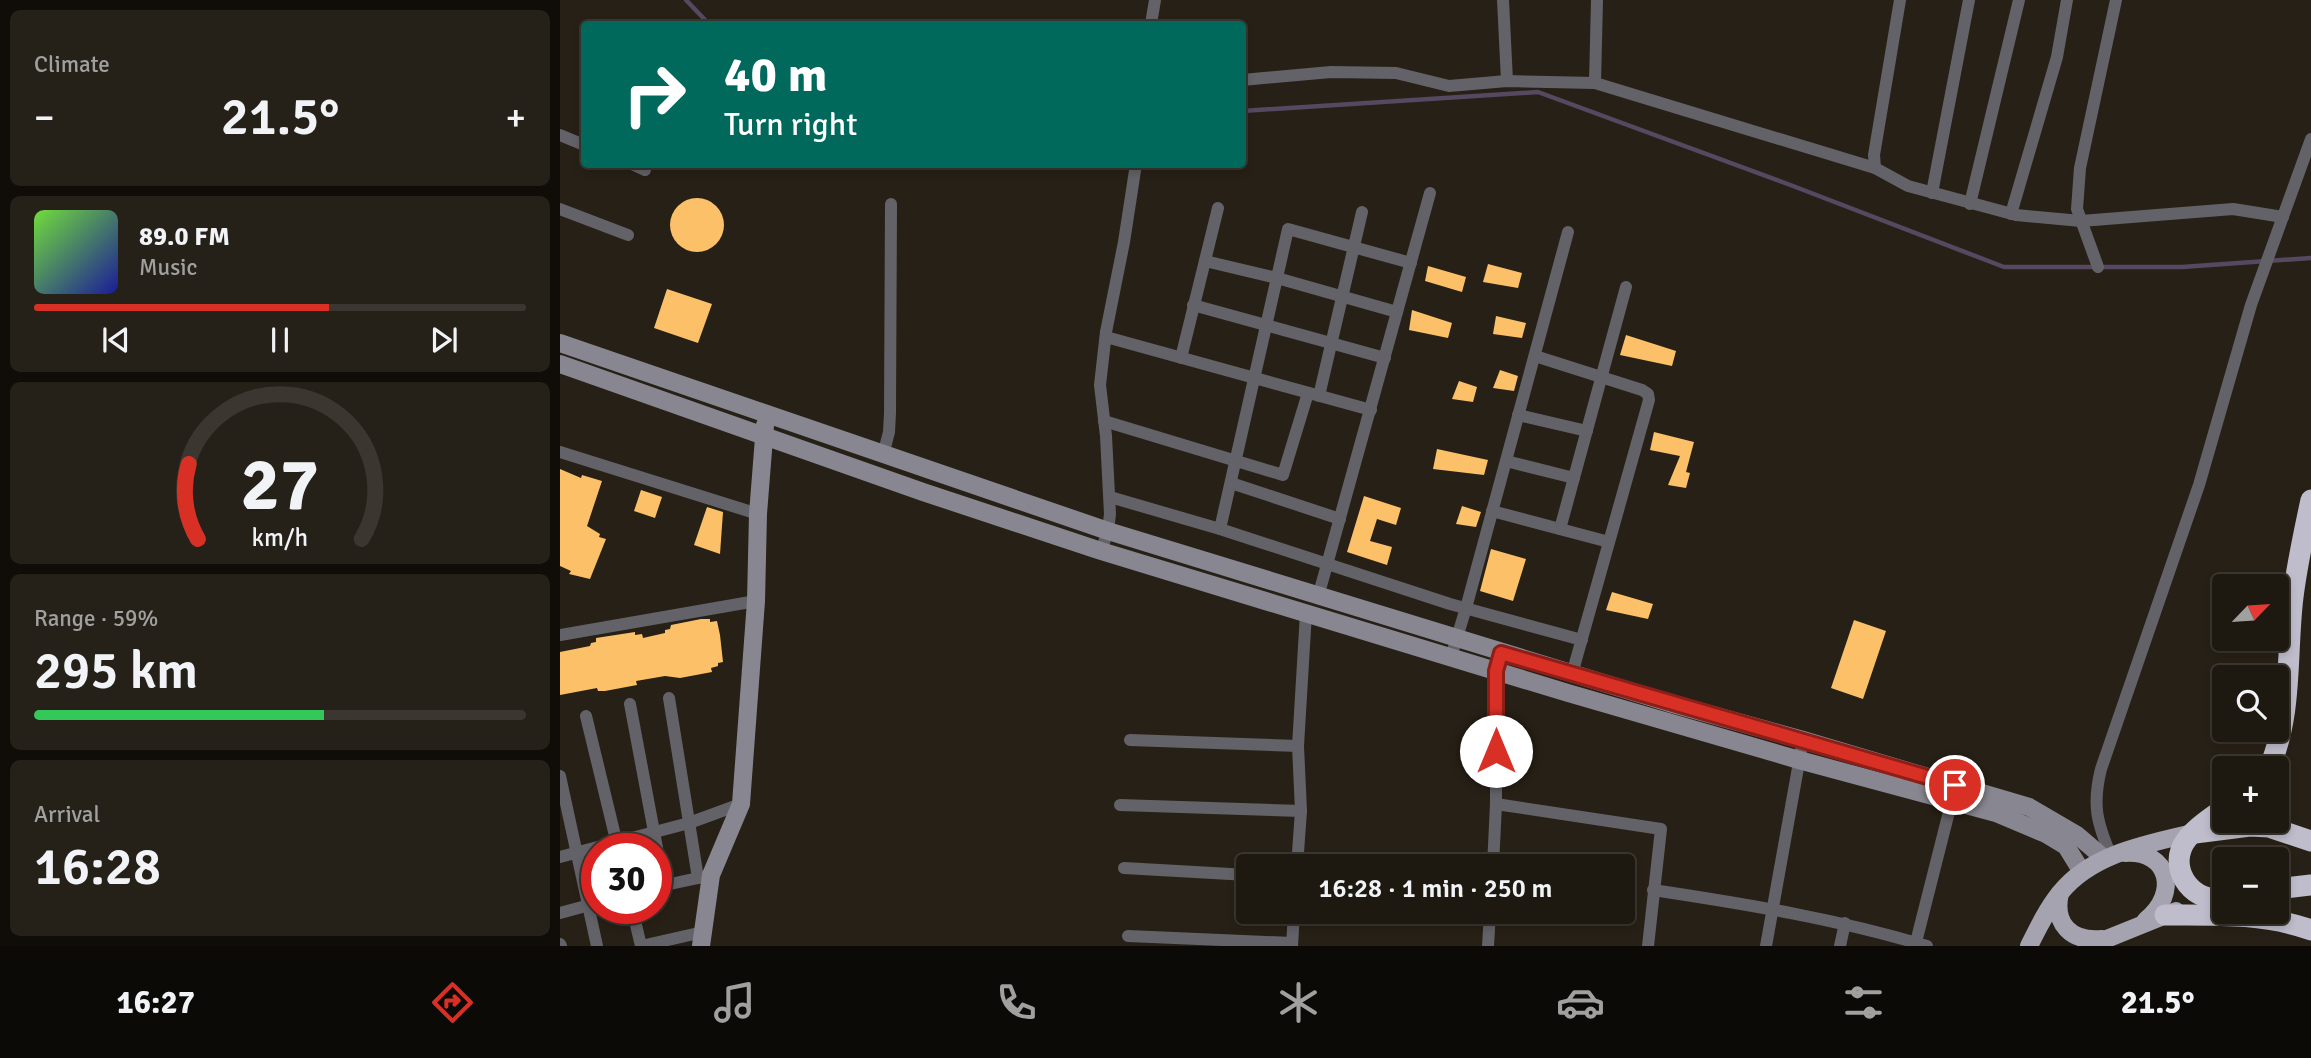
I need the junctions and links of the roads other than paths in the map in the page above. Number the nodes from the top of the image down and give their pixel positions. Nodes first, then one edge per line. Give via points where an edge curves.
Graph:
1 (1155, 0) edge
2 (1503, 0) edge
3 (1597, 0) edge
4 (1900, 0) edge
5 (1969, 0) edge
6 (2019, 0) edge
7 (2067, 0) edge
8 (2116, 0) edge
9 (1152, 21) edge
10 (1246, 80) edge
11 (1507, 81) junction
12 (1595, 83) junction
13 (560, 135) edge
14 (2311, 139) edge
15 (581, 144) edge
16 (2307, 163) edge
17 (1875, 167) junction
18 (641, 168) edge
19 (1136, 168) edge
20 (645, 170) dead end
21 (1430, 193) dead end
22 (1932, 193) junction
23 (891, 204) dead end
24 (1970, 204) junction
25 (1218, 208) dead end
26 (560, 209) edge
27 (1362, 212) dead end
28 (2011, 214) junction
29 (2283, 217) junction
30 (2081, 221) junction
31 (1569, 232) dead end
32 (628, 234) dead end
33 (1354, 247) junction
34 (1205, 261) junction
35 (1411, 263) junction
36 (2098, 267) dead end
37 (1277, 278) junction
38 (1626, 287) dead end
39 (1342, 297) junction
40 (1193, 305) junction
41 (1397, 312) junction
42 (1267, 324) junction
43 (1106, 337) junction
44 (560, 342) edge
45 (1331, 343) junction
46 (1535, 356) junction
47 (1181, 358) junction
48 (1385, 358) junction
49 (560, 364) edge
50 (1602, 377) junction
51 (1254, 378) junction
52 (1313, 394) junction
53 (1371, 410) junction
54 (766, 415) junction
55 (1518, 415) junction
56 (1104, 421) junction
57 (1587, 431) junction
58 (763, 436) junction
59 (560, 452) edge
60 (883, 455) junction
61 (1236, 460) junction
62 (1506, 461) junction
63 (1574, 478) junction
64 (1231, 483) junction
65 (1110, 497) junction
66 (2311, 500) edge
67 (1492, 511) junction
68 (758, 514) junction
69 (1340, 519) junction
70 (1220, 529) junction
71 (1560, 529) junction
72 (1108, 531) junction
73 (1609, 541) junction
74 (1101, 551) junction
75 (1327, 564) junction
76 (1318, 597) junction
77 (756, 600) junction
78 (1466, 608) junction
79 (1306, 613) junction
80 (560, 635) edge
81 (1457, 639) junction
82 (1582, 640) junction
83 (1501, 653) junction
84 (1451, 657) junction
85 (1496, 671) junction
86 (1572, 674) junction
87 (669, 698) dead end
88 (630, 704) dead end
89 (586, 716) dead end
90 (1129, 740) dead end
91 (1803, 740) junction
92 (1297, 746) junction
93 (2275, 756) edge
94 (1799, 760) junction
95 (560, 776) edge
96 (1953, 794) junction
97 (741, 804) junction
98 (1496, 804) junction
99 (1120, 805) dead end
100 (1301, 811) junction
101 (2212, 818) edge
102 (689, 823) junction
103 (653, 831) junction
104 (614, 833) edge
105 (648, 833) edge
106 (2193, 833) junction
107 (2311, 841) edge
108 (581, 851) edge
109 (577, 852) junction
110 (1298, 854) edge
111 (1494, 854) edge
112 (560, 857) edge
113 (2108, 858) junction
114 (581, 865) edge
115 (1124, 868) dead end
116 (2082, 872) junction
117 (1236, 874) edge
118 (704, 877) junction
119 (672, 884) edge
120 (2311, 885) edge
121 (2289, 888) edge
122 (1653, 890) junction
123 (2060, 893) junction
124 (2212, 898) edge
125 (2212, 901) edge
126 (581, 908) edge
127 (1771, 908) junction
128 (560, 914) edge
129 (2165, 915) junction
130 (1845, 923) junction
131 (595, 924) edge
132 (636, 924) edge
133 (1293, 924) edge
134 (1489, 924) edge
135 (2141, 924) junction
136 (2311, 930) edge
137 (1128, 936) dead end
138 (702, 939) edge
139 (2096, 943) edge
140 (1292, 944) edge
141 (1919, 945) edge
142 (597, 946) edge
143 (1488, 946) edge
144 (1648, 946) edge
145 (1766, 946) edge
146 (1840, 946) edge
147 (2029, 946) edge

1 - 9 street
2 - 11 street
3 - 12 street
4 - 17 street
5 - 22 street
6 - 24 street
7 - 28 street via 2057,57
8 - 30 street via 2080,168 2077,209
10 - 11 street via 1357,72 1396,73 1449,86
11 - 12 street
12 - 17 street
13 - 15 street
14 - 16 street
16 - 29 street
17 - 22 street via 1908,186
18 - 20 street
19 - 43 street
21 - 35 street
22 - 24 street
23 - 60 street via 890,413
24 - 28 street
25 - 34 street
26 - 32 street
27 - 33 street
28 - 30 street
29 - 30 street via 2234,209
29 - 113 street via 2096,790 2095,810
30 - 36 street
31 - 46 street
33 - 35 street
33 - 37 street via 1288,229
33 - 39 street
34 - 37 street
34 - 40 street
35 - 41 street
37 - 39 street
37 - 42 street
38 - 50 street
39 - 41 street
39 - 45 street
40 - 42 street
40 - 47 street
41 - 48 street
42 - 45 street
42 - 51 street
43 - 47 street
43 - 56 street via 1100,385
44 - 54 street
45 - 48 street
45 - 52 street
46 - 50 street
46 - 55 street
47 - 51 street
48 - 53 street
49 - 58 street
50 - 57 street
50 - 73 street via 1642,390 1649,400
51 - 52 street
51 - 61 street
52 - 53 street
52 - 61 street via 1283,475
53 - 69 street
54 - 58 street
54 - 60 street
55 - 57 street
55 - 62 street
56 - 61 street
56 - 65 street
57 - 63 street
58 - 68 street
58 - 74 street
59 - 68 street
60 - 72 street
61 - 64 street
62 - 63 street
62 - 67 street
63 - 71 street
64 - 69 street
64 - 70 street
65 - 70 street
65 - 72 street
66 - 93 highway via 2293,598 2287,691
67 - 71 street
67 - 78 street
68 - 77 street
69 - 75 street
70 - 75 street
71 - 73 street
72 - 74 street
72 - 76 street
73 - 82 street
74 - 79 street
75 - 76 street
75 - 78 street
76 - 81 street
77 - 80 street
77 - 97 street
78 - 81 street
78 - 82 street
79 - 84 street
79 - 92 street
81 - 83 street
81 - 84 street
82 - 86 street
83 - 85 street
83 - 86 street
84 - 85 street
85 - 94 street
85 - 98 street
86 - 91 street
87 - 102 street
88 - 103 street
89 - 104 street
90 - 92 street
91 - 94 street
91 - 96 street
92 - 100 street
94 - 96 street
94 - 127 street
95 - 109 street
96 - 113 street via 2029,807
96 - 116 street via 2066,846
96 - 141 street
97 - 102 street
97 - 118 street
98 - 111 street
98 - 122 street via 1661,830
99 - 100 street
100 - 110 street
101 - 106 highway
102 - 103 street
102 - 118 street
103 - 105 street
106 - 107 highway via 2269,827
106 - 113 main road
106 - 124 highway via 2181,852 2181,875 2189,888
108 - 109 street
109 - 112 street
109 - 114 street
113 - 116 main road
113 - 135 main road via 2142,854 2164,875 2161,906
115 - 117 street
116 - 123 main road
118 - 119 street
118 - 138 street
120 - 121 highway
122 - 127 street
122 - 144 street
123 - 139 main road via 2057,905 2066,929
123 - 147 main road
125 - 129 main road
126 - 128 street
127 - 130 street
127 - 145 street
129 - 135 main road
129 - 136 highway via 2270,919
130 - 141 street
130 - 146 street
131 - 142 street
132 - 138 street via 641,946
133 - 140 street
134 - 143 street
135 - 139 main road
137 - 140 street

